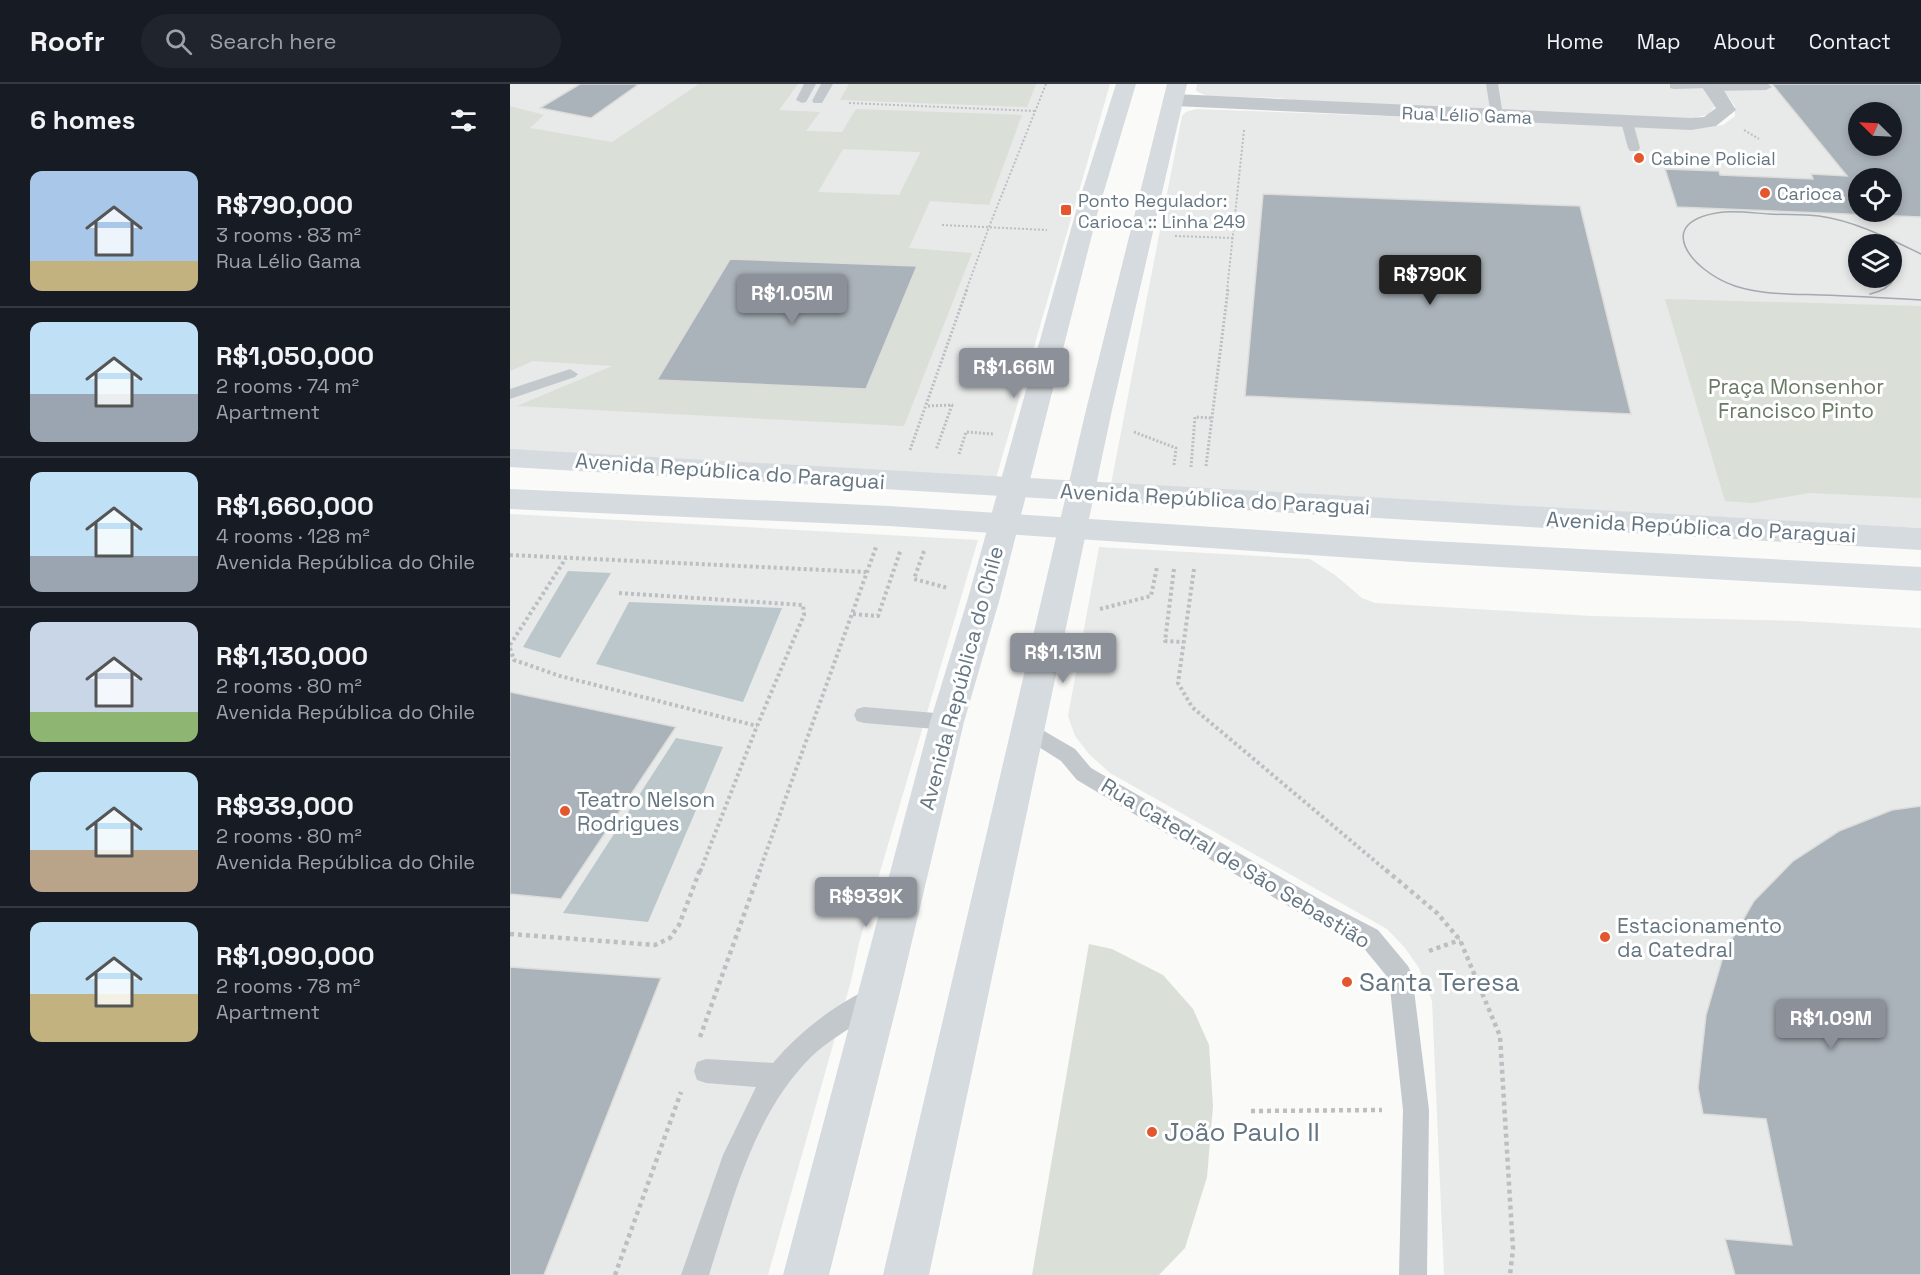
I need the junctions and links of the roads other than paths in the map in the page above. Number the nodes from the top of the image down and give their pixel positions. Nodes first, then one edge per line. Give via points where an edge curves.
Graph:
1 (810, 84) edge
2 (827, 84) edge
3 (1126, 84) edge
4 (1492, 84) edge
5 (1711, 85) edge
6 (1674, 86) dead end
7 (1766, 87) dead end
8 (1176, 92) edge
9 (802, 100) dead end
10 (818, 101) dead end
11 (1497, 116) junction
12 (1627, 122) junction
13 (1634, 148) dead end
14 (570, 374) dead end
15 (511, 384) edge
16 (510, 458) edge
17 (510, 499) edge
18 (1921, 540) edge
19 (1921, 579) edge
20 (864, 715) dead end
21 (947, 722) junction
22 (1027, 729) junction
23 (879, 996) junction
24 (706, 1071) dead end
25 (778, 1076) junction
26 (695, 1275) edge
27 (806, 1275) edge
28 (906, 1275) edge
29 (1413, 1275) edge

1 - 9 lane
2 - 10 lane
3 - 21 main road, Avenida República do Chile via 1087,211
4 - 11 lane
5 - 6 lane
5 - 7 lane
5 - 12 street, Rua Lélio Gama via 1726,110 1709,122
8 - 11 street, Rua Lélio Gama via 1246,104
8 - 22 main road
11 - 12 street, Rua Lélio Gama
12 - 13 lane
14 - 15 lane
16 - 18 main road, Avenida República do Paraguai via 899,482 1197,492
17 - 19 main road, Avenida República do Paraguai via 894,524 1198,537
20 - 21 lane
21 - 23 main road, Avenida República do Chile
22 - 28 main road
22 - 29 lane, Rua Catedral de São Sebastião via 1068,755 1084,774 1370,938 1400,974 1416,1110
23 - 25 lane via 803,1048
23 - 27 main road, Avenida República do Chile
24 - 25 lane
25 - 26 lane via 734,1160

